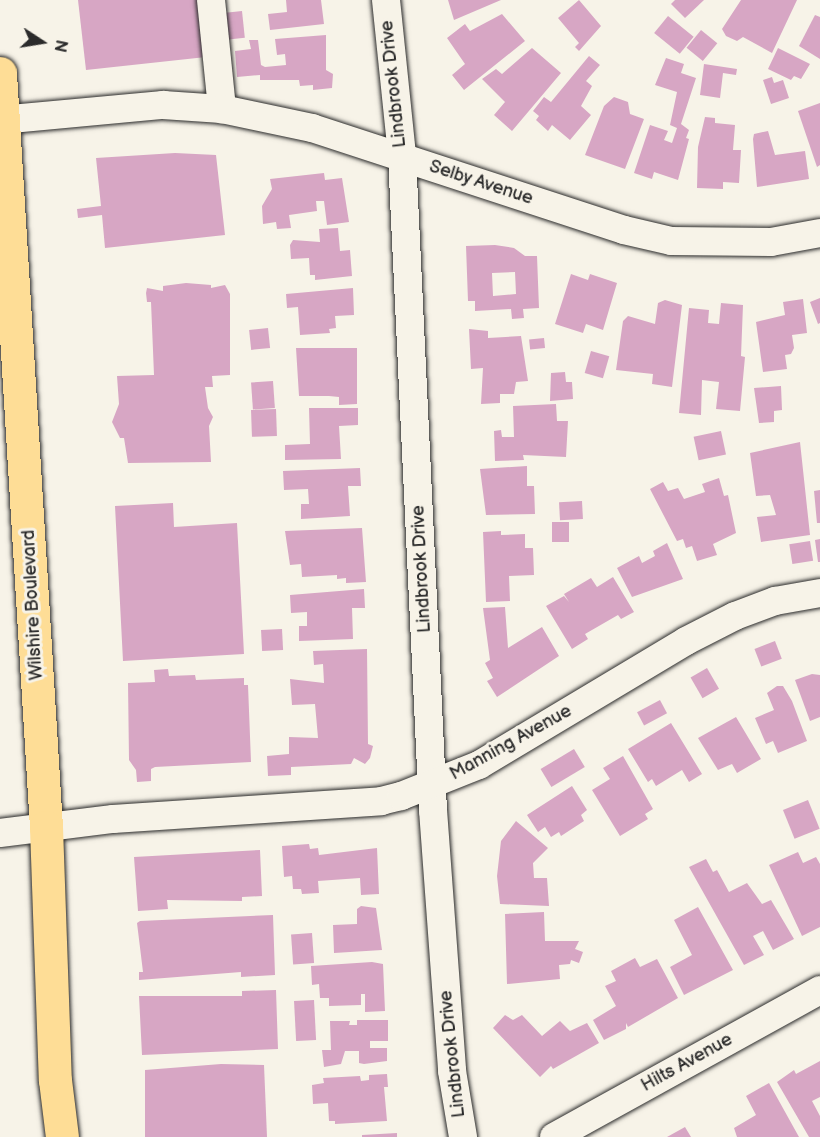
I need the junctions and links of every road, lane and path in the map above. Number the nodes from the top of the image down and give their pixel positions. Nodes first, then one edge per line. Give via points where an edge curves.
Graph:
1 (211, 0) edge
2 (386, 0) edge
3 (0, 73) edge
4 (222, 109) junction
5 (2, 120) edge
6 (402, 156) junction
7 (820, 233) edge
8 (9, 355) edge
9 (820, 593) edge
10 (432, 786) junction
11 (46, 827) junction
12 (0, 833) edge
13 (820, 990) edge
14 (62, 1137) edge
15 (463, 1137) edge
16 (554, 1137) edge

1 - 4 street
2 - 6 street, Lindbrook Drive
3 - 5 main road, Wilshire Boulevard
4 - 5 street, Selby Avenue via 163,105
4 - 6 street, Selby Avenue via 312,128
5 - 8 main road, Wilshire Boulevard
6 - 7 street, Selby Avenue via 624,231 671,241 771,242
6 - 10 street, Lindbrook Drive
8 - 11 main road, Wilshire Boulevard
9 - 10 street, Manning Avenue via 775,602 735,616 686,641 479,765
10 - 11 street, Manning Avenue via 381,801
10 - 15 street, Lindbrook Drive via 452,1071
11 - 12 street, Manning Avenue
11 - 14 main road, Wilshire Boulevard via 54,1072
13 - 16 street, Hilts Avenue

